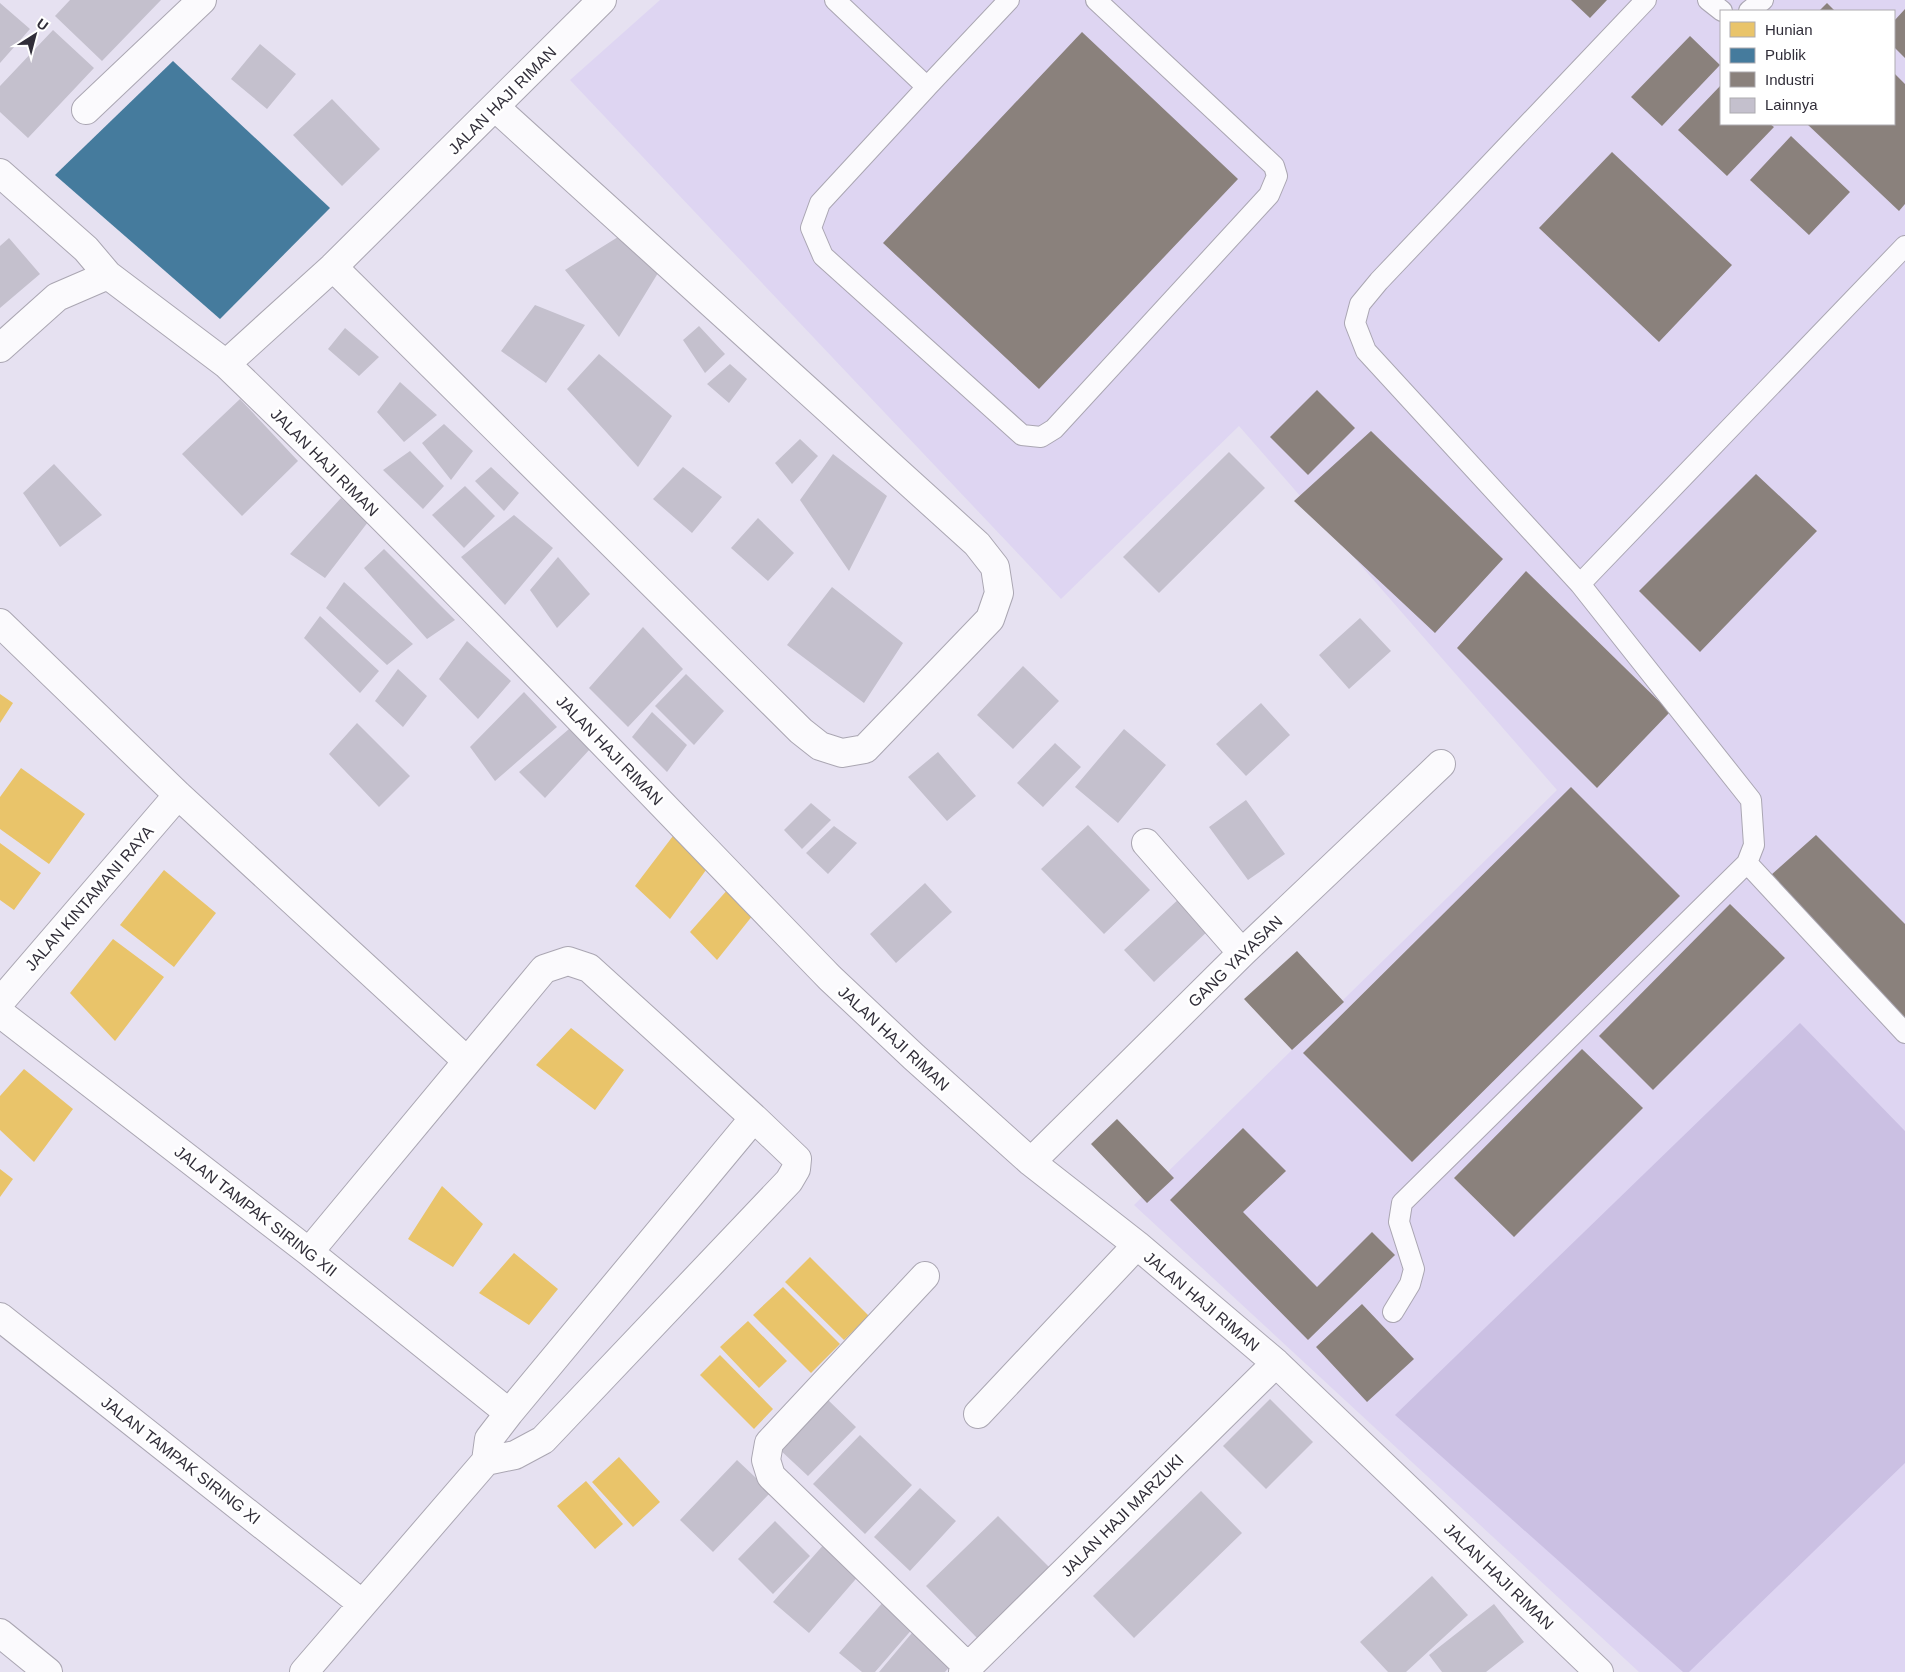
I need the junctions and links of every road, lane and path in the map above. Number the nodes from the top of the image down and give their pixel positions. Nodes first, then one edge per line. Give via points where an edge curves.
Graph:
1 (202, 0) edge
2 (602, 0) edge
3 (835, 0) edge
4 (1008, 0) edge
5 (1096, 0) edge
6 (1646, 0) edge
7 (1708, 0) edge
8 (1763, 0) edge
9 (1721, 10) edge
10 (1750, 10) edge
11 (927, 87) junction
12 (496, 107) junction
13 (86, 110) dead end
14 (0, 173) edge
15 (1905, 246) edge
16 (333, 267) junction
17 (108, 275) junction
18 (0, 348) edge
19 (226, 364) junction
20 (1580, 584) junction
21 (0, 623) edge
22 (1442, 764) dead end
23 (178, 795) junction
24 (1146, 843) dead end
25 (1748, 863) junction
26 (1242, 952) junction
27 (0, 1002) edge
28 (0, 1013) edge
29 (1905, 1034) edge
30 (467, 1061) junction
31 (754, 1118) junction
32 (1031, 1162) junction
33 (1137, 1245) junction
34 (309, 1252) junction
35 (925, 1276) dead end
36 (1393, 1312) dead end
37 (0, 1317) edge
38 (1276, 1363) junction
39 (509, 1413) junction
40 (978, 1414) dead end
41 (486, 1460) junction
42 (361, 1603) junction
43 (0, 1633) edge
44 (965, 1670) edge
45 (48, 1672) edge
46 (304, 1672) edge
47 (1599, 1672) edge

1 - 13 street
2 - 12 street, JALAN HAJI RIMAN
3 - 11 lane
4 - 11 lane
5 - 11 lane via 1274,166 1277,176 1269,195 1054,429 1041,437 1022,435 823,256 811,228 820,203
6 - 20 lane via 1379,281 1360,304 1355,323 1366,351
7 - 9 lane
8 - 10 lane
12 - 16 street, JALAN HAJI RIMAN
12 - 16 street via 977,544 995,567 999,593 990,618 864,749 842,753 820,746 801,731
14 - 17 street, JALAN HAJI RIMAN via 86,249
15 - 20 lane
16 - 19 street, JALAN HAJI RIMAN
17 - 18 street via 57,297
17 - 19 street, JALAN HAJI RIMAN
19 - 32 street, JALAN HAJI RIMAN via 508,644 830,978
20 - 25 lane via 1751,800 1754,845
21 - 23 street
22 - 26 street, GANG YAYASAN
23 - 27 street, JALAN KINTAMANI RAYA
23 - 30 street
24 - 26 street
25 - 29 lane
25 - 36 lane via 1402,1203 1400,1222 1414,1269 1410,1284
26 - 32 street, GANG YAYASAN
28 - 34 street, JALAN TAMPAK SIRING XII
30 - 31 street via 544,969 568,960 589,968
30 - 34 street
31 - 39 street
31 - 41 street via 797,1159 789,1181 542,1440 515,1455
32 - 33 street, JALAN HAJI RIMAN
33 - 38 street, JALAN HAJI RIMAN
33 - 40 street
34 - 39 street, JALAN TAMPAK SIRING XII
35 - 44 street via 770,1443 766,1460 771,1476
37 - 42 street, JALAN TAMPAK SIRING XI
38 - 44 street, JALAN HAJI MARZUKI
38 - 47 street, JALAN HAJI RIMAN
39 - 41 street via 489,1439
41 - 42 street
42 - 46 street
43 - 45 street

